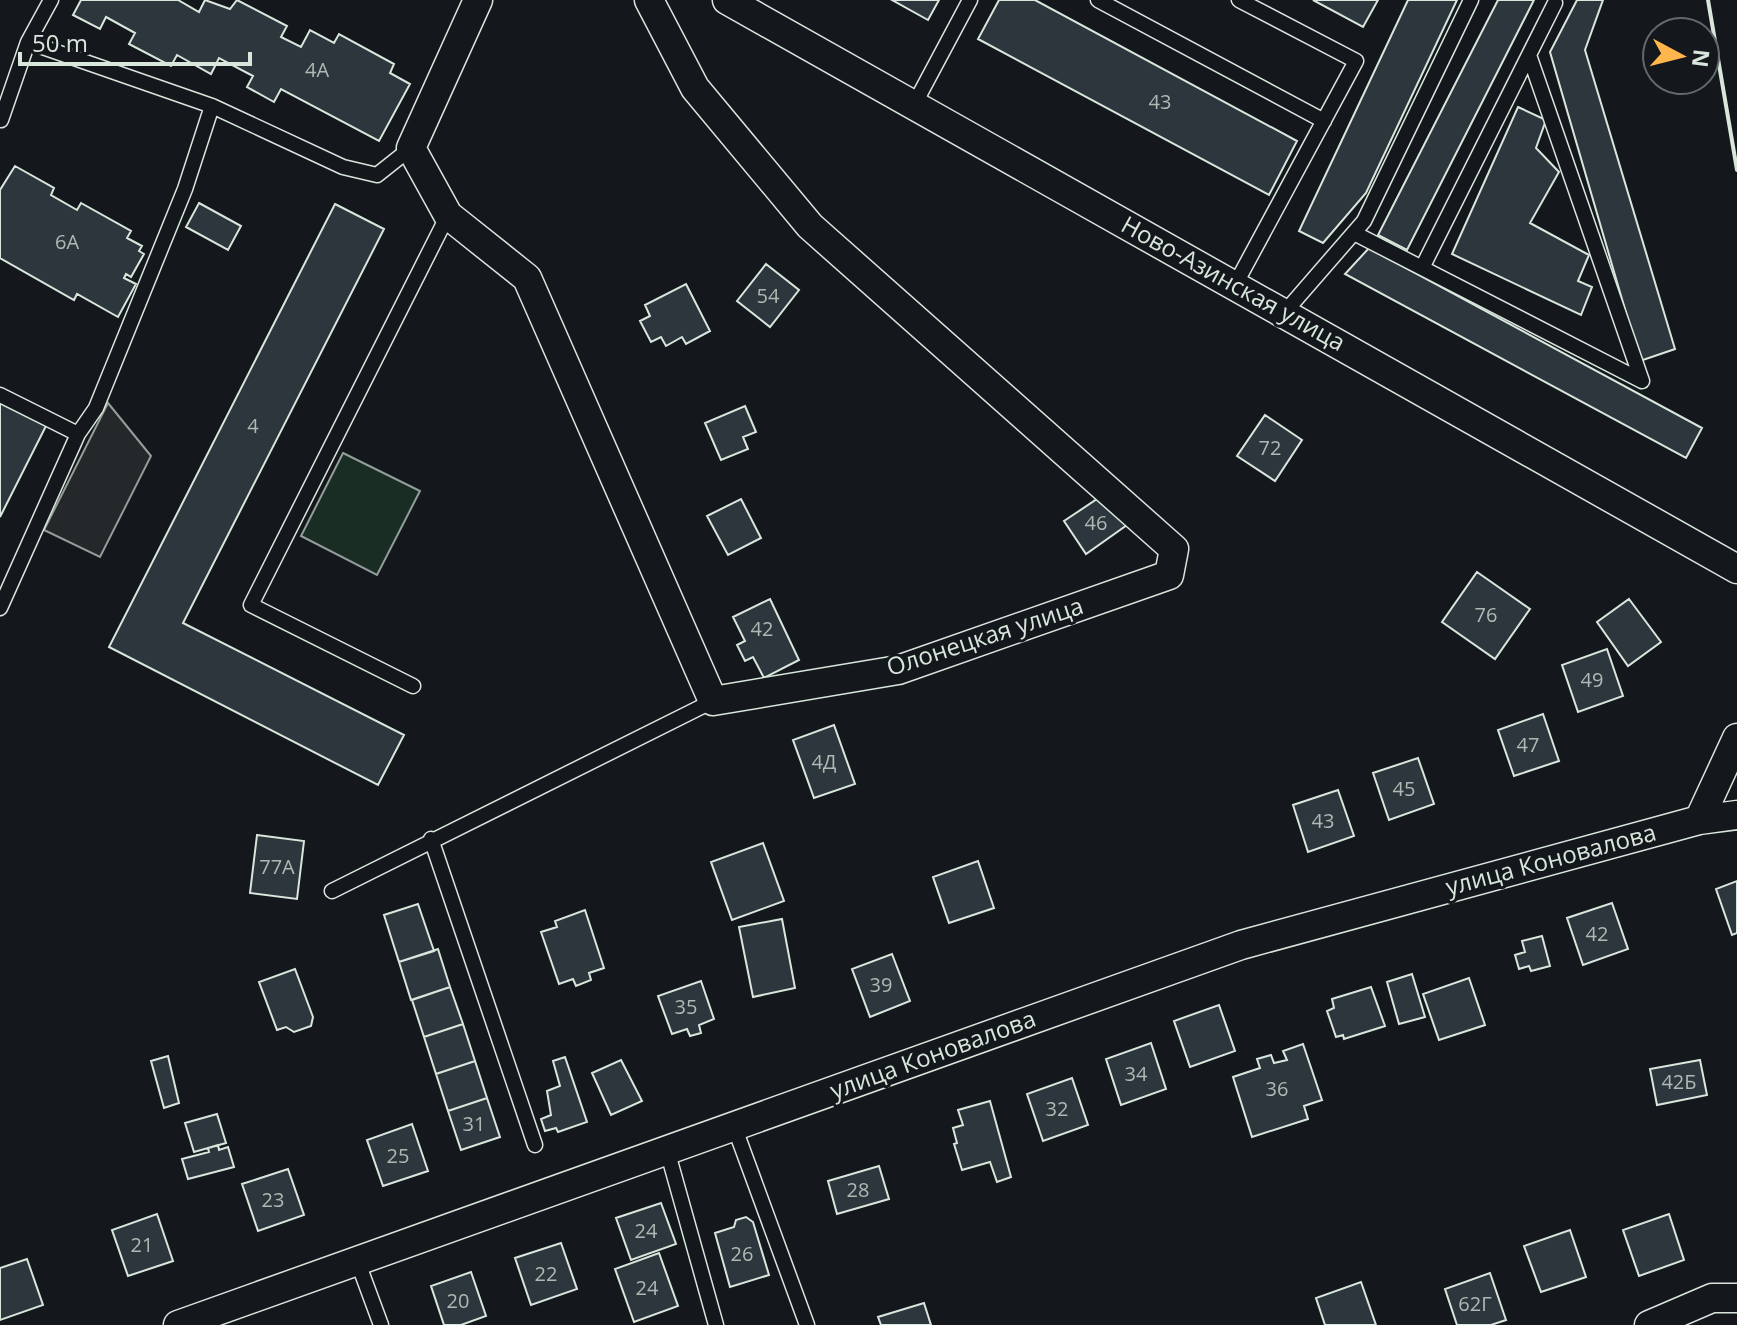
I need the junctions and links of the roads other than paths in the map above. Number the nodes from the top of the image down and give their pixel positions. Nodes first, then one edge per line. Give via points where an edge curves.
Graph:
1 (51, 0) edge
2 (478, 0) edge
3 (649, 0) edge
4 (727, 0) edge
5 (970, 0) edge
6 (1098, 0) edge
7 (1239, 0) edge
8 (1471, 0) edge
9 (1555, 3) dead end
10 (28, 42) junction
11 (1529, 55) junction
12 (914, 105) junction
13 (212, 106) junction
14 (1, 120) edge
15 (1324, 121) junction
16 (411, 148) junction
17 (448, 215) junction
18 (1354, 233) junction
19 (1422, 268) junction
20 (1235, 285) junction
21 (1285, 312) junction
22 (0, 395) edge
23 (78, 434) junction
24 (1737, 569) edge
25 (0, 608) edge
26 (413, 686) dead end
27 (713, 701) junction
28 (1737, 738) edge
29 (1737, 815) edge
30 (1699, 820) junction
31 (431, 839) junction
32 (332, 891) dead end
33 (734, 1126) junction
34 (535, 1145) dead end
35 (667, 1150) junction
36 (357, 1260) junction
37 (1737, 1298) edge
38 (178, 1325) edge
39 (381, 1325) edge
40 (716, 1325) edge
41 (807, 1325) edge
42 (1649, 1325) edge

1 - 10 lane
2 - 16 street
3 - 27 street, Олонецкая улица via 695,88 810,226 1174,549 1169,575 898,670
4 - 12 street, Ново-Азинская улица
5 - 12 lane
6 - 15 lane
7 - 15 lane via 1356,61
8 - 18 lane
9 - 11 lane
10 - 13 lane
10 - 14 lane
11 - 19 lane
11 - 19 lane via 1642,381
12 - 20 street, Ново-Азинская улица
13 - 16 lane via 343,167 377,175
13 - 23 lane via 185,189 96,408
15 - 20 lane
16 - 17 street
17 - 26 lane via 251,605
17 - 27 street via 527,278
18 - 19 lane
18 - 21 lane
20 - 21 street, Ново-Азинская улица
21 - 24 street, Ново-Азинская улица
22 - 23 lane
23 - 25 lane
27 - 31 lane
28 - 30 street
29 - 30 street, улица Коновалова
30 - 33 street, улица Коновалова via 1241,945
31 - 32 lane
31 - 34 lane
33 - 35 street, улица Коновалова
33 - 41 lane
35 - 36 street, улица Коновалова
35 - 40 lane
36 - 38 street, улица Коновалова
36 - 39 lane
37 - 42 street via 1712,1298

